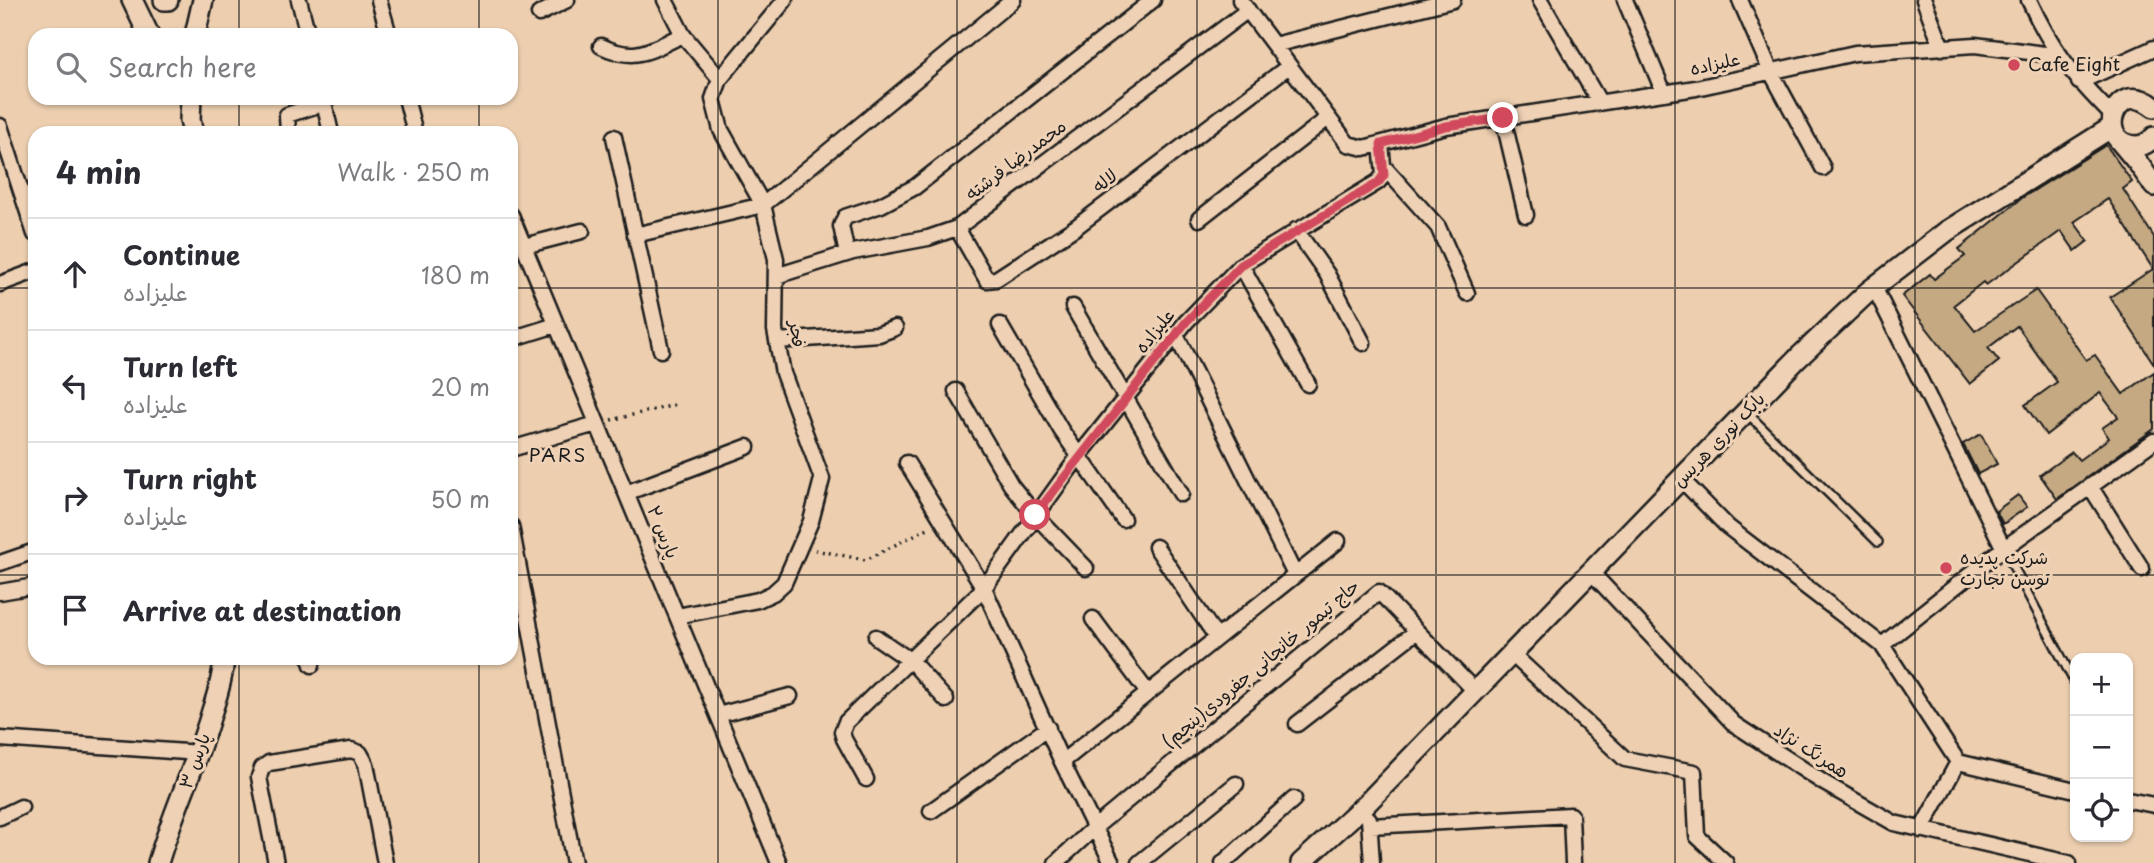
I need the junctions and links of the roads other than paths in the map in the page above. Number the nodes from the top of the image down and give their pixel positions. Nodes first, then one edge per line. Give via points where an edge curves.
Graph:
1 (132, 0) edge
2 (203, 0) edge
3 (299, 0) edge
4 (567, 0) edge
5 (665, 0) edge
6 (1013, 0) edge
7 (1153, 0) edge
8 (1453, 0) edge
9 (1540, 0) edge
10 (1625, 0) edge
11 (1740, 0) edge
12 (1924, 0) edge
13 (2029, 0) edge
14 (383, 2) edge
15 (781, 2) edge
16 (1244, 5) edge
17 (539, 14) dead end
18 (146, 28) edge
19 (197, 28) edge
20 (306, 28) edge
21 (388, 28) edge
22 (683, 36) junction
23 (601, 46) dead end
24 (1274, 46) junction
25 (1942, 48) junction
26 (2154, 48) edge
27 (2060, 55) junction
28 (1289, 66) junction
29 (1770, 72) junction
30 (719, 79) junction
31 (2079, 82) junction
32 (1664, 93) junction
33 (2150, 100) edge
34 (1600, 103) junction
35 (183, 105) edge
36 (191, 105) edge
37 (312, 105) edge
38 (325, 105) edge
39 (408, 105) edge
40 (1328, 118) junction
41 (1503, 118) junction
42 (0, 126) edge
43 (192, 126) edge
44 (192, 126) edge
45 (288, 126) edge
46 (330, 126) edge
47 (413, 126) edge
48 (2114, 127) junction
49 (614, 137) dead end
50 (2153, 139) edge
51 (1381, 144) junction
52 (1384, 167) junction
53 (1823, 168) dead end
54 (2154, 186) edge
55 (763, 205) junction
56 (28, 212) edge
57 (1526, 215) dead end
58 (1199, 219) dead end
59 (957, 228) junction
60 (1296, 230) junction
61 (582, 231) dead end
62 (518, 232) edge
63 (635, 235) junction
64 (524, 246) junction
65 (847, 254) junction
66 (1241, 265) junction
67 (28, 274) edge
68 (776, 276) junction
69 (0, 284) edge
70 (1874, 287) junction
71 (1467, 293) dead end
72 (1073, 307) dead end
73 (556, 325) junction
74 (1000, 325) dead end
75 (895, 328) dead end
76 (1177, 335) junction
77 (518, 337) edge
78 (777, 341) junction
79 (1363, 343) dead end
80 (661, 350) dead end
81 (1308, 384) dead end
82 (956, 391) dead end
83 (1126, 397) junction
84 (1746, 412) junction
85 (596, 424) junction
86 (2154, 441) edge
87 (518, 447) edge
88 (747, 447) dead end
89 (1079, 456) junction
90 (907, 463) dead end
91 (1681, 480) junction
92 (2091, 486) junction
93 (626, 493) junction
94 (1181, 494) dead end
95 (1035, 515) junction
96 (1123, 519) dead end
97 (1338, 541) dead end
98 (1878, 542) dead end
99 (1156, 547) dead end
100 (2004, 549) junction
101 (28, 553) edge
102 (0, 563) edge
103 (1086, 568) dead end
104 (2142, 569) dead end
105 (1591, 572) junction
106 (518, 575) edge
107 (1295, 575) junction
108 (28, 587) edge
109 (984, 588) junction
110 (0, 592) edge
111 (966, 606) junction
112 (677, 616) junction
113 (1093, 619) dead end
114 (947, 624) dead end
115 (1417, 631) junction
116 (876, 637) dead end
117 (1217, 638) junction
118 (1882, 645) junction
119 (1512, 653) junction
120 (911, 660) junction
121 (224, 665) edge
122 (2070, 674) edge
123 (1475, 691) junction
124 (1148, 693) junction
125 (790, 696) dead end
126 (946, 700) dead end
127 (718, 715) junction
128 (1297, 724) dead end
129 (1048, 728) junction
130 (0, 738) edge
131 (200, 753) junction
132 (1062, 762) junction
133 (1958, 762) junction
134 (866, 779) dead end
135 (1236, 784) dead end
136 (2070, 789) edge
137 (1294, 799) dead end
138 (2133, 801) edge
139 (1368, 802) junction
140 (2154, 805) edge
141 (20, 807) dead end
142 (931, 811) dead end
143 (0, 817) edge
144 (1370, 826) junction
145 (1094, 828) junction
146 (1922, 830) junction
147 (158, 863) edge
148 (276, 863) edge
149 (385, 863) edge
150 (574, 863) edge
151 (779, 863) edge
152 (1056, 863) edge
153 (1112, 863) edge
154 (1139, 863) edge
155 (1223, 863) edge
156 (1301, 863) edge
157 (1372, 863) edge
158 (1573, 863) edge
159 (1726, 863) edge
160 (2069, 863) edge

1 - 18 main road
2 - 19 main road
3 - 20 street
4 - 17 street
5 - 22 street
6 - 55 street
7 - 65 street via 915,187 845,217
8 - 24 street
9 - 34 street
10 - 32 street
11 - 29 street
12 - 25 street
13 - 27 street via 2044,34
14 - 21 street
15 - 30 street
16 - 24 street
16 - 59 street, محمدرضا فرشته
22 - 23 street via 632,55
22 - 30 street
24 - 28 street
25 - 27 street, علیزاده via 1975,45
25 - 29 street, علیزاده via 1855,53
26 - 31 street
27 - 31 street
28 - 40 street
28 - 59 street, لاله via 1076,227 996,279 986,280
29 - 32 street, علیزاده
29 - 53 street
30 - 55 street, فجر via 713,99 721,130
31 - 48 street
32 - 34 street, علیزاده
33 - 48 main road, بابک نوری هریس via 2130,98 2119,104
34 - 41 street, علیزاده
35 - 43 main road
36 - 44 main road
37 - 45 street via 287,115
38 - 46 street
39 - 47 street
40 - 51 street, علیزاده via 1348,144 1364,149
40 - 58 street
41 - 51 street, علیزاده via 1446,126
41 - 57 street
42 - 56 street
48 - 50 main road via 2128,145 2141,146
48 - 54 main road
48 - 70 main road, بابک نوری هریس via 1947,230
49 - 63 street
50 - 54 main road
51 - 52 street
52 - 60 street, علیزاده via 1378,183
52 - 71 street via 1438,227
55 - 63 street
55 - 68 street, فجر
59 - 65 street, محمدرضا فرشته
60 - 66 street, علیزاده
60 - 79 street via 1327,274
61 - 64 street
62 - 64 street, پارس ۲
63 - 80 street
64 - 73 street, پارس ۲
65 - 68 street, محمدرضا فرشته
66 - 76 street, علیزاده
66 - 81 street
67 - 69 street
68 - 78 street, فجر
70 - 84 main road, بابک نوری هریس
70 - 100 street
72 - 83 street
73 - 77 street
73 - 85 street, پارس ۲
74 - 89 street
75 - 78 street via 879,334
76 - 83 street, علیزاده
76 - 107 street
78 - 112 street, فجر via 783,373 822,479 811,521 784,583 774,593
82 - 95 street via 1011,485
83 - 89 street, علیزاده
83 - 94 street
84 - 91 main road, بابک نوری هریس
84 - 98 lane
85 - 87 street
85 - 93 street, پارس ۲
86 - 92 street
88 - 93 street
89 - 95 street, علیزاده
89 - 96 street
90 - 109 street
91 - 105 main road, بابک نوری هریس
91 - 118 street via 1728,527
92 - 100 street
92 - 104 street
93 - 112 street, پارس ۲
95 - 103 street
95 - 109 street, علیزاده
97 - 107 street
99 - 117 street
100 - 118 street
100 - 122 lane
101 - 102 street
105 - 119 main road, بابک نوری هریس
105 - 146 street, همرنگ نژاد via 1734,724 1894,823
106 - 150 street
107 - 117 street
108 - 110 street
109 - 111 street, علیزاده
109 - 129 street
111 - 114 street, علیزاده
111 - 120 street, علیزاده
112 - 127 street, پارس ۲
113 - 124 street
115 - 123 street, حاج تیمور خانجانی جفرودی(پنجم)
115 - 128 street
115 - 145 street, حاج تیمور خانجانی جفرودی(پنجم) via 1379,592
116 - 120 street
117 - 124 street
118 - 133 street
119 - 123 main road, بابک نوری هریس
119 - 159 street via 1625,760 1694,772 1697,836
120 - 126 street
120 - 134 street, علیزاده via 846,722 842,732
121 - 131 main road, پارس ۳
123 - 139 main road, بابک نوری هریس
124 - 132 street
125 - 127 street
127 - 151 street, پارس ۲
129 - 132 street
129 - 142 street
130 - 131 street
131 - 147 main road, پارس ۳
132 - 145 street
133 - 136 street
133 - 146 street
135 - 154 street
137 - 155 street
138 - 140 street
139 - 144 street
139 - 156 main road, بابک نوری هریس
141 - 143 street
144 - 157 street
144 - 158 street via 1571,815
145 - 152 street
145 - 153 street
146 - 160 street, همرنگ نژاد
148 - 149 street via 259,777 262,768 269,763 351,750 360,753 366,764

